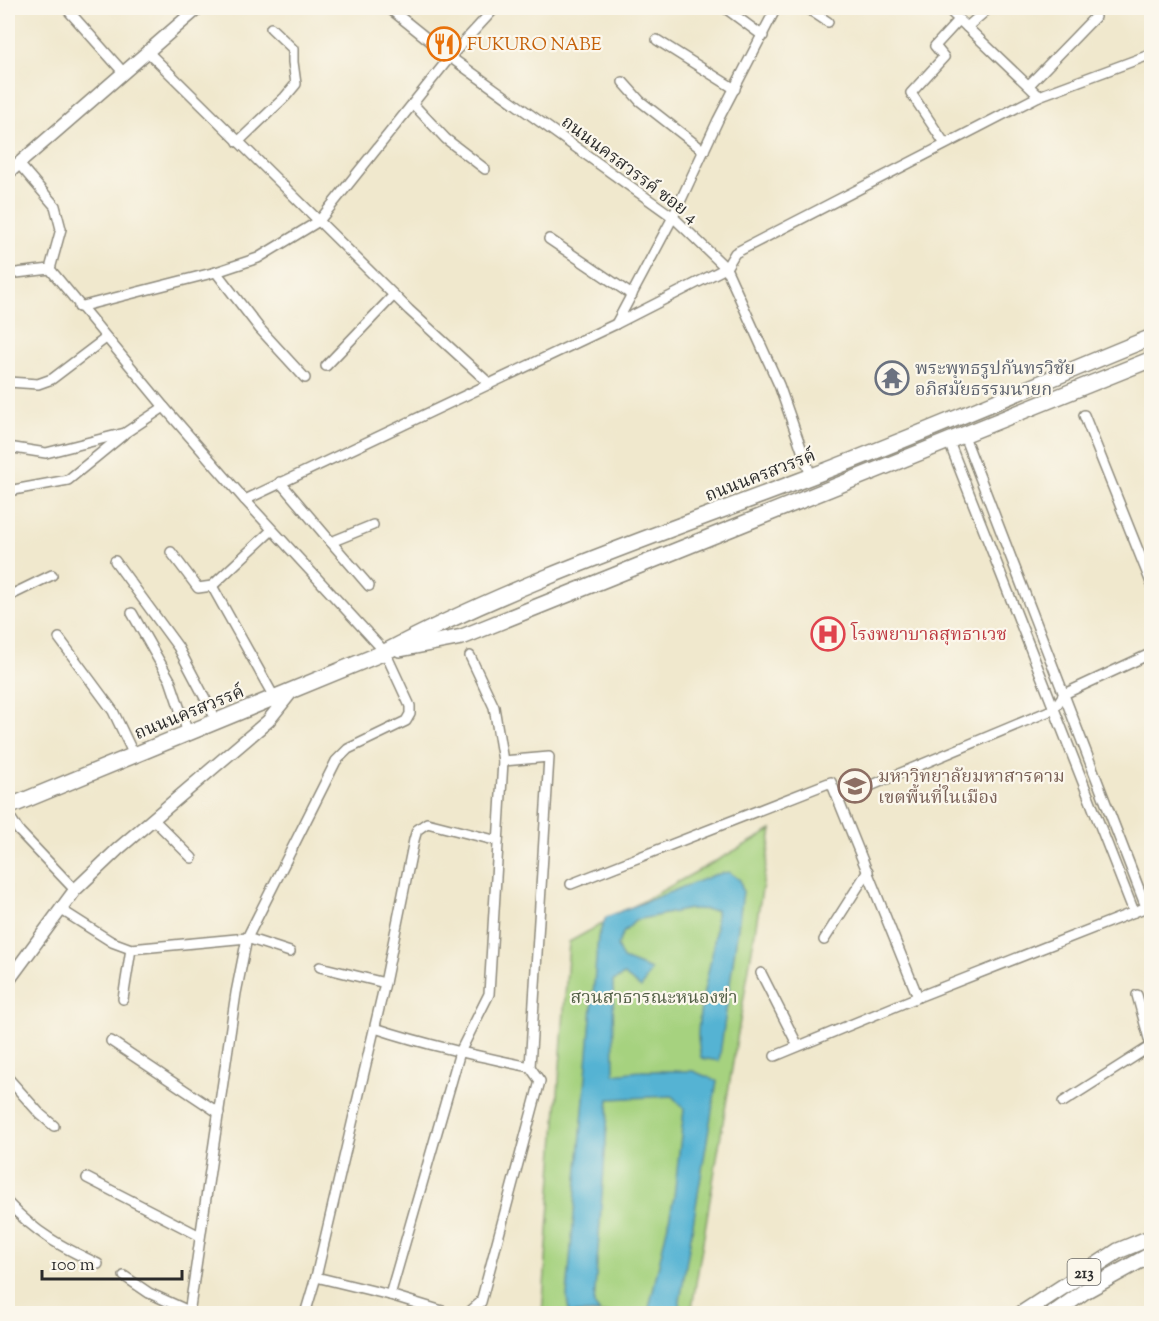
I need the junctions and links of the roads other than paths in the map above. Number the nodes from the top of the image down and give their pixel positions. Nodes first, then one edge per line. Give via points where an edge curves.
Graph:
1 (66, 8) edge
2 (198, 8) edge
3 (389, 8) edge
4 (495, 8) edge
5 (725, 8) edge
6 (776, 8) edge
7 (807, 8) edge
8 (947, 8) edge
9 (989, 8) edge
10 (1095, 17) dead end
11 (959, 20) junction
12 (828, 22) dead end
13 (968, 27) junction
14 (271, 28) dead end
15 (763, 36) junction
16 (657, 40) dead end
17 (147, 51) junction
18 (1152, 54) edge
19 (450, 57) junction
20 (123, 72) junction
21 (622, 82) dead end
22 (1029, 85) junction
23 (735, 89) junction
24 (1039, 96) junction
25 (413, 104) junction
26 (238, 142) junction
27 (945, 144) junction
28 (704, 151) junction
29 (19, 164) junction
30 (485, 169) dead end
31 (8, 173) edge
32 (673, 217) junction
33 (319, 221) junction
34 (549, 239) dead end
35 (726, 268) junction
36 (50, 269) junction
37 (216, 272) junction
38 (8, 274) edge
39 (394, 295) junction
40 (632, 295) junction
41 (80, 307) junction
42 (616, 324) junction
43 (1152, 337) edge
44 (106, 338) junction
45 (1152, 359) edge
46 (326, 366) dead end
47 (305, 378) dead end
48 (8, 382) edge
49 (490, 384) junction
50 (164, 407) junction
51 (1084, 415) dead end
52 (125, 433) junction
53 (964, 436) junction
54 (949, 442) junction
55 (8, 447) edge
56 (811, 477) junction
57 (280, 482) junction
58 (8, 491) edge
59 (245, 500) junction
60 (373, 525) dead end
61 (272, 530) junction
62 (1003, 537) junction
63 (331, 542) junction
64 (988, 543) junction
65 (171, 552) dead end
66 (115, 561) dead end
67 (52, 575) dead end
68 (1152, 585) edge
69 (212, 586) junction
70 (369, 586) dead end
71 (1023, 588) junction
72 (1008, 594) junction
73 (8, 599) edge
74 (132, 613) dead end
75 (443, 621) junction
76 (1041, 633) junction
77 (59, 638) dead end
78 (1026, 639) junction
79 (450, 640) junction
80 (385, 652) junction
81 (1152, 653) edge
82 (470, 656) dead end
83 (292, 690) junction
84 (1064, 694) junction
85 (274, 697) junction
86 (1054, 709) junction
87 (217, 721) junction
88 (188, 733) junction
89 (1085, 747) junction
90 (1071, 753) junction
91 (134, 755) junction
92 (503, 761) junction
93 (1099, 784) junction
94 (1086, 789) junction
95 (839, 799) junction
96 (8, 807) edge
97 (8, 814) edge
98 (153, 819) junction
99 (1118, 833) junction
100 (1105, 837) junction
101 (498, 841) junction
102 (192, 858) dead end
103 (868, 871) junction
104 (571, 884) dead end
105 (75, 890) junction
106 (1149, 906) edge
107 (60, 909) junction
108 (1134, 912) junction
109 (247, 938) junction
110 (824, 940) dead end
111 (131, 950) junction
112 (290, 952) dead end
113 (320, 967) dead end
114 (761, 973) dead end
115 (8, 981) edge
116 (385, 983) junction
117 (1137, 995) dead end
118 (918, 997) junction
119 (123, 999) dead end
120 (375, 1028) junction
121 (111, 1041) dead end
122 (798, 1047) junction
123 (460, 1052) junction
124 (776, 1056) dead end
125 (530, 1067) junction
126 (8, 1078) edge
127 (1063, 1102) dead end
128 (219, 1113) junction
129 (54, 1126) dead end
130 (87, 1178) dead end
131 (8, 1203) edge
132 (200, 1236) junction
133 (1152, 1237) edge
134 (1152, 1254) edge
135 (98, 1264) dead end
136 (124, 1276) dead end
137 (316, 1277) junction
138 (390, 1295) junction
139 (189, 1312) edge
140 (305, 1314) edge
141 (452, 1314) edge
142 (466, 1314) edge
143 (1021, 1314) edge
144 (1053, 1314) edge

1 - 20 street
2 - 17 street
3 - 19 street, ถนนนครสวรรค์ ซอย 4
4 - 19 street
5 - 15 street
6 - 15 street
7 - 12 street
8 - 11 street
9 - 13 street
10 - 22 street
11 - 13 street
11 - 27 street via 935,46 944,57 910,93
13 - 22 street
14 - 26 street via 293,50 296,84
15 - 23 street
16 - 23 street
17 - 20 street
17 - 26 street
18 - 24 street
19 - 25 street
19 - 32 street, ถนนนครสวรรค์ ซอย 4
20 - 29 street
21 - 28 street
22 - 24 street
23 - 28 street
24 - 27 street
25 - 30 street via 446,139
25 - 33 street
26 - 33 street
27 - 35 street via 735,253
28 - 32 street
29 - 31 street
29 - 36 street via 55,206 61,229
32 - 35 street, ถนนนครสวรรค์ ซอย 4
32 - 40 street
33 - 37 street via 258,258
33 - 39 street
34 - 40 street
35 - 42 street
35 - 56 street, ถนนนครสวรรค์ ซอย 4 via 779,385
36 - 38 street
36 - 41 street
37 - 41 street
37 - 47 street
39 - 46 street
39 - 49 street
40 - 42 street
41 - 44 street
42 - 49 street
43 - 56 main road, ถนนนครสวรรค์
44 - 48 street via 52,379 38,384
44 - 50 street
45 - 53 main road, ถนนนครสวรรค์
49 - 57 street
50 - 52 street
50 - 59 street
51 - 68 street
52 - 55 street via 46,453
52 - 58 street via 68,480
53 - 54 main road, ถนนนครสวรรค์
53 - 62 street
54 - 64 street
54 - 79 main road, ถนนนครสวรรค์
56 - 75 main road, ถนนนครสวรรค์
57 - 59 street
57 - 63 street
59 - 61 street
60 - 63 street
61 - 69 street
61 - 80 street
62 - 64 street
62 - 71 street
63 - 70 street
64 - 72 street
65 - 69 street via 198,588
66 - 87 street via 178,647
67 - 73 street
69 - 85 street
71 - 72 street
71 - 76 street
72 - 78 street
74 - 88 street via 170,680
75 - 79 main road
75 - 80 main road, ถนนนครสวรรค์
76 - 78 street
76 - 84 street
77 - 91 street via 112,711
78 - 86 street
79 - 80 main road, ถนนนครสวรรค์
80 - 83 main road, ถนนนครสวรรค์
80 - 109 street via 410,714 406,721 348,749 336,761
81 - 84 street
82 - 92 street via 494,707
83 - 85 main road, ถนนนครสวรรค์
83 - 98 street via 268,721
84 - 86 street
84 - 89 street
85 - 87 main road, ถนนนครสวรรค์
86 - 90 street
86 - 95 street
87 - 88 main road, ถนนนครสวรรค์
88 - 91 main road, ถนนนครสวรรค์
89 - 90 street
89 - 93 street
90 - 94 street
91 - 96 main road, ถนนนครสวรรค์
92 - 101 street
92 - 125 street via 549,757
93 - 94 street
93 - 99 street
94 - 100 street
95 - 103 street
95 - 104 street via 831,782
97 - 105 street
98 - 102 street
98 - 105 street
99 - 100 street
99 - 106 street
100 - 108 street
101 - 116 street via 427,823 417,830
101 - 123 street via 489,994
103 - 110 street
103 - 118 street
105 - 107 street
106 - 108 street
107 - 111 street
107 - 115 street
108 - 118 street
109 - 111 street
109 - 112 street
109 - 128 street
111 - 119 street
113 - 116 street
114 - 122 street
116 - 120 street
117 - 127 street via 1151,1046
118 - 122 street
120 - 123 street
120 - 137 street
121 - 128 street
122 - 124 street
123 - 125 street
123 - 138 street
125 - 142 street via 540,1081 537,1096 481,1302
126 - 129 street
128 - 132 street
130 - 132 street
131 - 135 street via 50,1240
132 - 139 street
133 - 143 main road, 213 via 1094,1265
134 - 144 main road, 213 via 1085,1291
136 - 139 street
137 - 138 street
137 - 140 street
138 - 141 street

